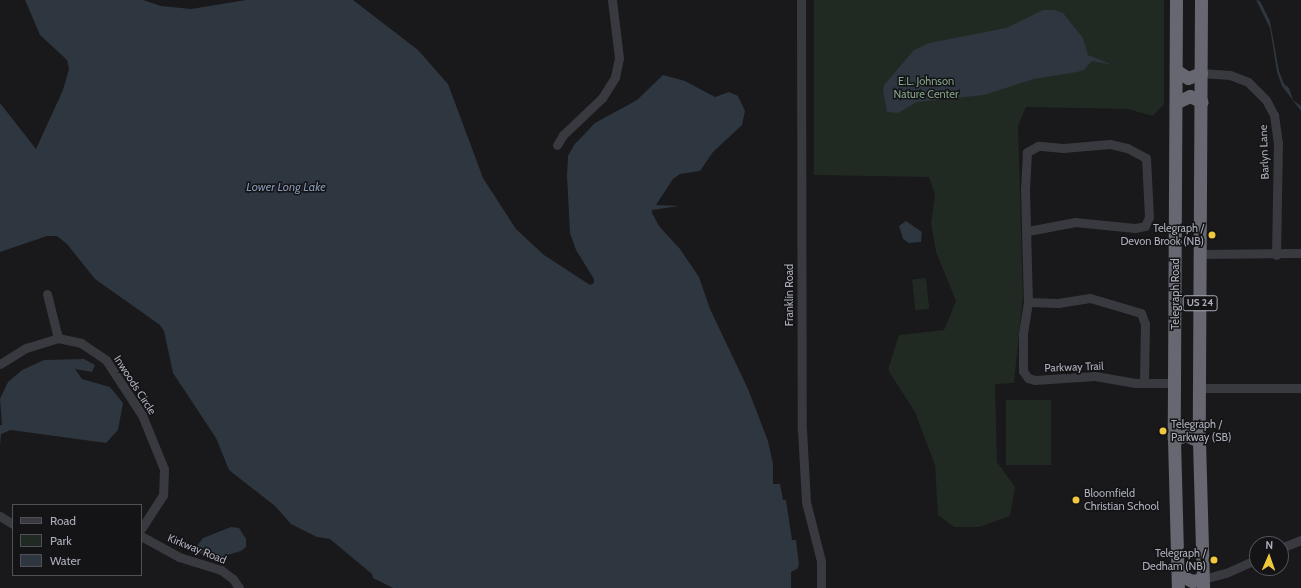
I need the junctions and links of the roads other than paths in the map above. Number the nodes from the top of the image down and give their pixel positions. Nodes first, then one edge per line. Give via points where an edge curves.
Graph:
1 (612, 0) edge
2 (801, 0) edge
3 (1176, 0) edge
4 (1201, 0) edge
5 (1177, 71) junction
6 (1201, 73) junction
7 (1177, 102) junction
8 (1202, 102) junction
9 (557, 145) dead end
10 (1028, 231) junction
11 (1301, 253) edge
12 (1201, 254) junction
13 (1276, 255) junction
14 (47, 294) dead end
15 (1028, 302) junction
16 (58, 338) junction
17 (0, 364) edge
18 (1144, 382) junction
19 (1174, 383) junction
20 (1199, 388) junction
21 (1301, 388) edge
22 (1174, 439) junction
23 (1199, 441) junction
24 (0, 516) edge
25 (12, 523) edge
26 (142, 528) edge
27 (142, 537) edge
28 (1301, 540) edge
29 (1289, 545) edge
30 (1249, 563) edge
31 (1178, 574) junction
32 (1203, 583) edge
33 (239, 588) edge
34 (820, 588) edge
35 (1178, 588) edge

1 - 9 street via 619,58 615,78 602,98 563,135
2 - 34 street, Franklin Road via 802,430 804,479 811,527 821,560
3 - 5 highway, Telegraph Road / US 24
4 - 6 highway, US 24
5 - 6 highway via 1188,78
5 - 7 highway, Telegraph Road / US 24
6 - 8 highway, US 24
6 - 13 street, Barlyn Lane via 1230,75 1248,82 1266,100 1274,115 1278,142
7 - 8 highway via 1190,96
7 - 19 highway, Telegraph Road / US 24
8 - 12 highway, US 24
10 - 10 street via 1070,222 1097,222 1135,228 1146,226 1149,217 1146,158 1127,148 1110,144 1030,148 1025,160
10 - 15 street
11 - 13 street
12 - 13 street
12 - 20 highway, US 24
14 - 16 street
15 - 18 street via 1058,303 1090,298 1141,313 1145,324
15 - 18 street, Parkway Trail via 1024,326 1023,366 1028,378 1060,380 1095,376
16 - 17 street, Inwoods Circle via 30,346
16 - 26 street, Inwoods Circle via 81,343 100,355 131,396 149,430 162,462 165,488 160,503
18 - 19 street, Parkway Trail
19 - 22 highway, Telegraph Road / US 24
20 - 21 street
20 - 23 highway, US 24
22 - 23 highway via 1186,435
22 - 31 highway, Telegraph Road / US 24
23 - 32 highway, US 24
24 - 25 street
27 - 33 street, Kirkway Road via 179,557 221,570 230,576
28 - 29 street
30 - 32 street
31 - 32 highway
31 - 35 highway, Telegraph Road / US 24

